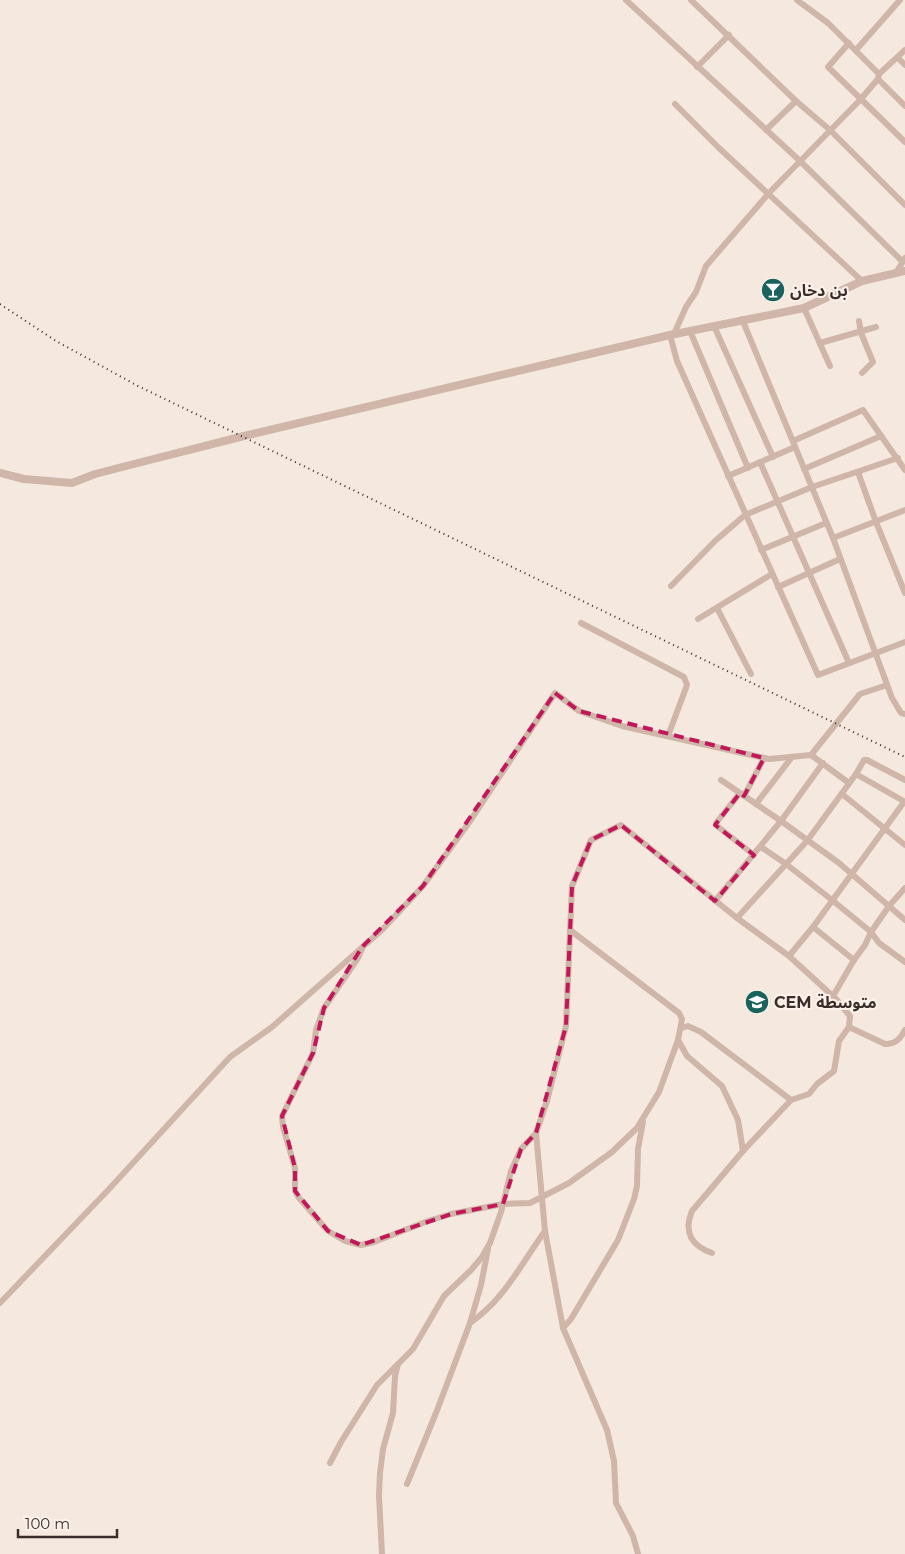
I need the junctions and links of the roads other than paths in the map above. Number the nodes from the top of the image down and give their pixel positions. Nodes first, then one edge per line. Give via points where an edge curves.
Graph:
1 (626, 0) edge
2 (691, 0) edge
3 (797, 0) edge
4 (896, 1) edge
5 (729, 35) junction
6 (849, 43) junction
7 (856, 50) junction
8 (905, 50) edge
9 (898, 58) junction
10 (905, 65) edge
11 (698, 67) junction
12 (879, 76) junction
13 (860, 100) junction
14 (796, 101) junction
15 (675, 104) dead end
16 (905, 106) edge
17 (766, 130) junction
18 (830, 130) junction
19 (905, 142) edge
20 (800, 161) junction
21 (768, 193) junction
22 (905, 204) edge
23 (903, 259) edge
24 (905, 271) edge
25 (896, 273) junction
26 (862, 281) junction
27 (804, 308) junction
28 (742, 319) junction
29 (859, 321) dead end
30 (714, 326) junction
31 (876, 327) dead end
32 (690, 331) junction
33 (861, 333) junction
34 (672, 335) junction
35 (820, 343) junction
36 (830, 366) dead end
37 (862, 373) dead end
38 (882, 436) junction
39 (794, 444) junction
40 (773, 457) junction
41 (898, 458) junction
42 (760, 462) junction
43 (748, 468) junction
44 (804, 469) junction
45 (905, 470) edge
46 (858, 472) junction
47 (0, 473) edge
48 (728, 476) junction
49 (812, 487) junction
50 (778, 502) junction
51 (905, 510) edge
52 (746, 515) junction
53 (826, 522) junction
54 (876, 522) junction
55 (793, 536) junction
56 (833, 538) junction
57 (761, 550) junction
58 (840, 559) junction
59 (809, 573) junction
60 (772, 574) junction
61 (671, 586) dead end
62 (778, 587) junction
63 (905, 592) edge
64 (717, 608) junction
65 (698, 619) dead end
66 (581, 623) dead end
67 (905, 642) edge
68 (875, 653) junction
69 (849, 663) junction
70 (751, 674) dead end
71 (887, 685) junction
72 (905, 714) edge
73 (668, 736) junction
74 (811, 755) junction
75 (792, 757) junction
76 (764, 758) junction
77 (822, 763) junction
78 (856, 774) junction
79 (721, 780) dead end
80 (905, 780) edge
81 (849, 783) junction
82 (842, 794) junction
83 (742, 795) junction
84 (905, 802) edge
85 (756, 804) junction
86 (781, 821) junction
87 (884, 828) junction
88 (807, 841) junction
89 (905, 846) edge
90 (760, 847) junction
91 (754, 856) junction
92 (786, 864) junction
93 (851, 874) junction
94 (905, 888) edge
95 (832, 900) junction
96 (715, 901) junction
97 (889, 906) junction
98 (737, 918) junction
99 (905, 920) edge
100 (813, 927) junction
101 (570, 930) junction
102 (871, 932) junction
103 (362, 947) junction
104 (789, 956) junction
105 (854, 960) junction
106 (905, 962) edge
107 (833, 996) junction
108 (849, 1027) junction
109 (682, 1028) junction
110 (905, 1030) edge
111 (678, 1040) junction
112 (791, 1100) junction
113 (644, 1118) junction
114 (536, 1133) junction
115 (743, 1151) junction
116 (541, 1198) junction
117 (503, 1204) junction
118 (545, 1231) junction
119 (490, 1243) junction
120 (712, 1253) dead end
121 (0, 1302) edge
122 (470, 1323) junction
123 (563, 1328) junction
124 (398, 1364) junction
125 (330, 1463) dead end
126 (407, 1484) dead end
127 (382, 1554) edge
128 (638, 1554) edge

1 - 11 street
2 - 5 street
3 - 6 street
4 - 7 street
5 - 11 street
5 - 14 street
6 - 7 street
6 - 13 street via 828,67
7 - 12 street
8 - 9 street
9 - 10 street
9 - 12 street
11 - 17 street
12 - 13 street
12 - 16 street
13 - 18 street
13 - 19 street
14 - 17 street
14 - 18 street
15 - 21 street
17 - 20 street
18 - 20 street
18 - 22 street
20 - 21 street
20 - 23 street
21 - 26 street
21 - 34 street via 706,266 696,292
23 - 25 street
24 - 25 street
25 - 26 street
26 - 27 street
27 - 28 street
27 - 35 street
28 - 30 street
28 - 39 street
29 - 33 street
30 - 32 street
30 - 40 street
31 - 33 street
32 - 34 street
32 - 43 street
33 - 35 street
33 - 37 street via 873,362
34 - 47 street via 215,443 72,483 24,479
34 - 48 street via 678,361
35 - 36 street
38 - 39 street via 863,410
38 - 41 street
38 - 44 street
39 - 40 street
39 - 44 street
40 - 42 street
41 - 45 street
41 - 46 street
42 - 43 street
42 - 50 street
43 - 48 street
44 - 49 street
46 - 49 street
46 - 54 street
48 - 52 street
49 - 50 street
49 - 53 street
50 - 52 street
50 - 55 street
51 - 54 street
52 - 57 street
52 - 61 street
53 - 55 street
53 - 56 street
54 - 56 street
54 - 63 street
55 - 57 street
55 - 59 street
56 - 58 street
57 - 60 street
58 - 59 street
58 - 68 street
59 - 62 street
59 - 69 street
60 - 62 street
60 - 64 street
62 - 69 street via 818,675
64 - 65 street
64 - 70 street
66 - 73 street via 684,678 687,685
67 - 68 street
68 - 69 street
68 - 71 street
71 - 72 street via 901,713
71 - 74 street via 860,694
73 - 76 street
73 - 103 street via 622,726 579,711 555,693 423,886
74 - 75 street
74 - 77 street
75 - 76 street
75 - 85 street
76 - 83 street
77 - 81 street
77 - 86 street
78 - 80 street via 867,760
78 - 81 street
78 - 84 street
79 - 83 street
81 - 82 street
82 - 87 street
82 - 88 street
83 - 85 street
83 - 91 street via 716,823
84 - 87 street
85 - 86 street
86 - 88 street
86 - 90 street
87 - 89 street
87 - 93 street
88 - 92 street
88 - 93 street
90 - 91 street
90 - 92 street
91 - 96 street
92 - 95 street
92 - 98 street
93 - 95 street
93 - 97 street
94 - 97 street
95 - 100 street
95 - 102 street
96 - 98 street
96 - 101 street via 622,826 591,840 572,886
97 - 99 street
97 - 102 street
98 - 104 street
100 - 104 street
100 - 105 street
101 - 109 street via 674,1009 682,1018
101 - 114 street via 566,1026
102 - 105 street
102 - 106 street via 879,944
103 - 117 street via 324,1008 316,1030 313,1053 282,1116 295,1168 295,1191 328,1231 361,1245 428,1220
103 - 121 street via 272,1027 230,1057
104 - 107 street
105 - 107 street
107 - 108 street via 850,1016
108 - 110 street via 886,1044 896,1042
108 - 112 street via 839,1041 834,1071 809,1094
109 - 111 street
109 - 112 street via 688,1026 701,1032
111 - 113 street via 659,1092
111 - 115 street via 687,1056 722,1086 738,1120
112 - 115 street
113 - 116 street via 612,1152 569,1183
113 - 123 street via 634,1199 618,1240
114 - 116 street
114 - 117 street via 521,1149 511,1171
115 - 120 street via 689,1218 692,1242
116 - 117 street via 530,1203
116 - 118 street
117 - 119 street
118 - 122 street via 510,1283 482,1315
118 - 123 street
119 - 122 street
119 - 124 street via 471,1270 444,1296 413,1349
122 - 126 street
123 - 128 street via 607,1430 614,1461 616,1503 633,1536
124 - 125 street via 376,1385
124 - 127 street via 393,1413 380,1474

